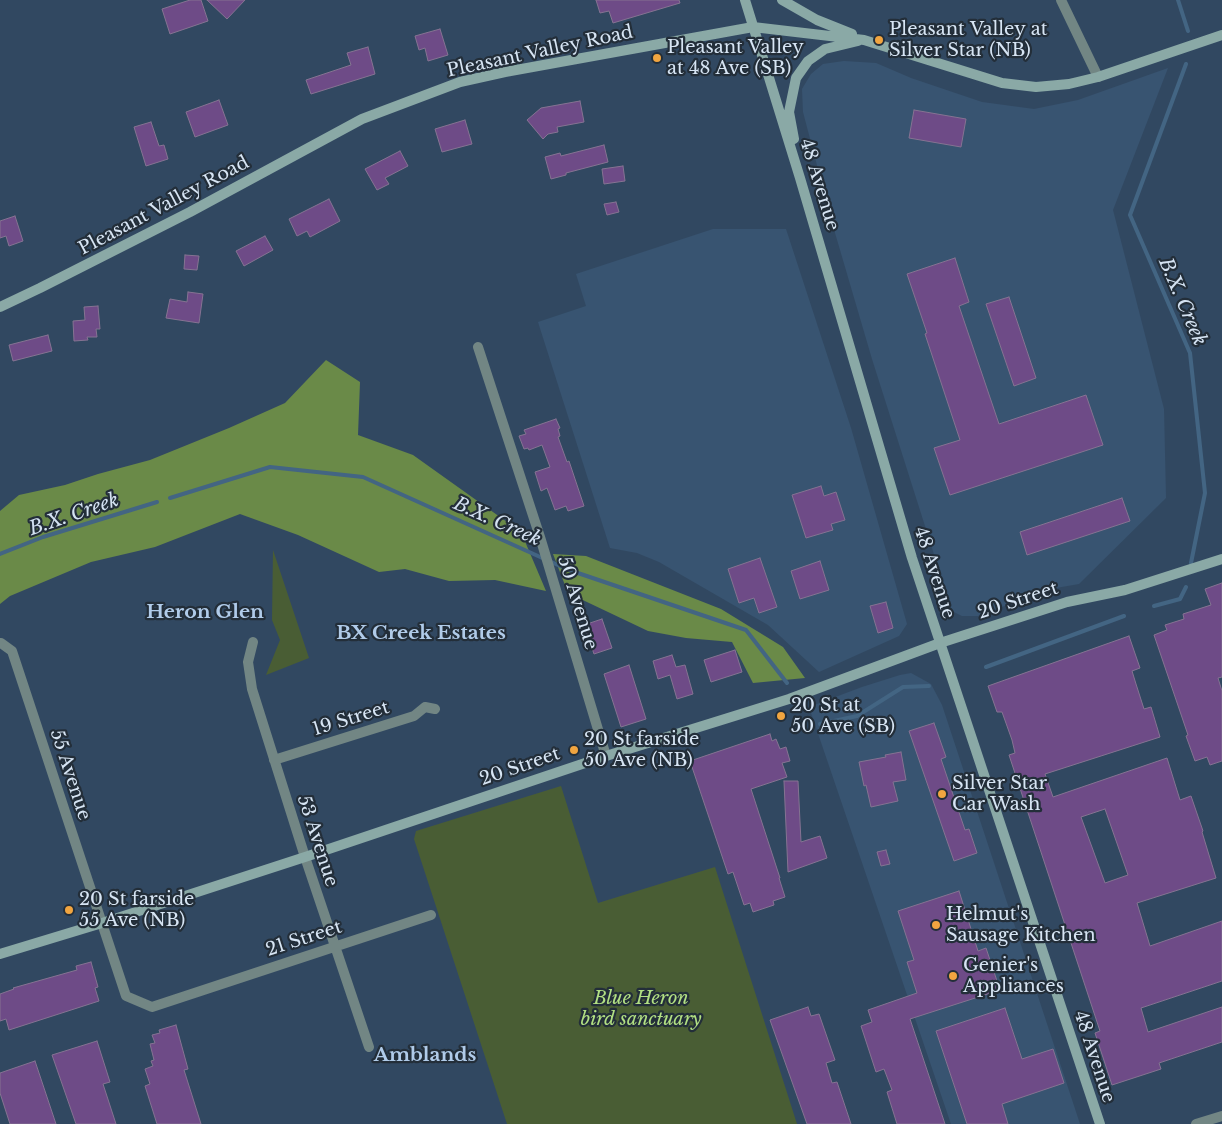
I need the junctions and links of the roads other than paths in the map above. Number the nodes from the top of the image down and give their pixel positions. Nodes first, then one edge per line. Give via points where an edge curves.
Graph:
1 (745, 0) edge
2 (782, 0) edge
3 (1061, 0) edge
4 (753, 27) junction
5 (1222, 35) edge
6 (864, 40) junction
7 (1098, 77) junction
8 (800, 178) junction
9 (0, 307) edge
10 (478, 347) dead end
11 (1222, 558) edge
12 (253, 642) dead end
13 (0, 643) edge
14 (940, 643) junction
15 (435, 709) dead end
16 (606, 756) junction
17 (274, 760) junction
18 (305, 857) junction
19 (431, 915) dead end
20 (102, 923) junction
21 (335, 946) junction
22 (0, 954) edge
23 (188, 995) joint
24 (368, 1047) dead end
25 (1222, 1116) edge
26 (1100, 1124) edge
27 (1196, 1124) edge

1 - 4 street, 48 Avenue
2 - 6 street via 817,20
3 - 7 street
4 - 6 street, Pleasant Valley Road
4 - 8 street, 48 Avenue
4 - 9 street, Pleasant Valley Road via 460,82 362,119 190,212
5 - 7 street, Pleasant Valley Road
6 - 7 street, Pleasant Valley Road via 1002,83 1036,87
6 - 8 street via 826,49 808,61 796,78 789,112
8 - 14 street, 48 Avenue via 909,549
10 - 16 street, 50 Avenue
11 - 14 street, 20 Street via 1125,590 1067,602
12 - 17 street, 53 Avenue via 248,662 252,689
13 - 20 street, 55 Avenue via 12,651
14 - 16 street, 20 Street via 790,699
14 - 26 street, 48 Avenue
15 - 17 street, 19 Street via 425,707 414,716
16 - 18 street, 20 Street
17 - 18 street, 53 Avenue
18 - 20 street, 20 Street
18 - 21 street, 53 Avenue
19 - 21 street, 21 Street
20 - 22 street, 20 Street
20 - 23 street, 55 Avenue via 126,996 152,1007
21 - 23 street, 21 Street
21 - 24 street, 53 Avenue
25 - 27 street

